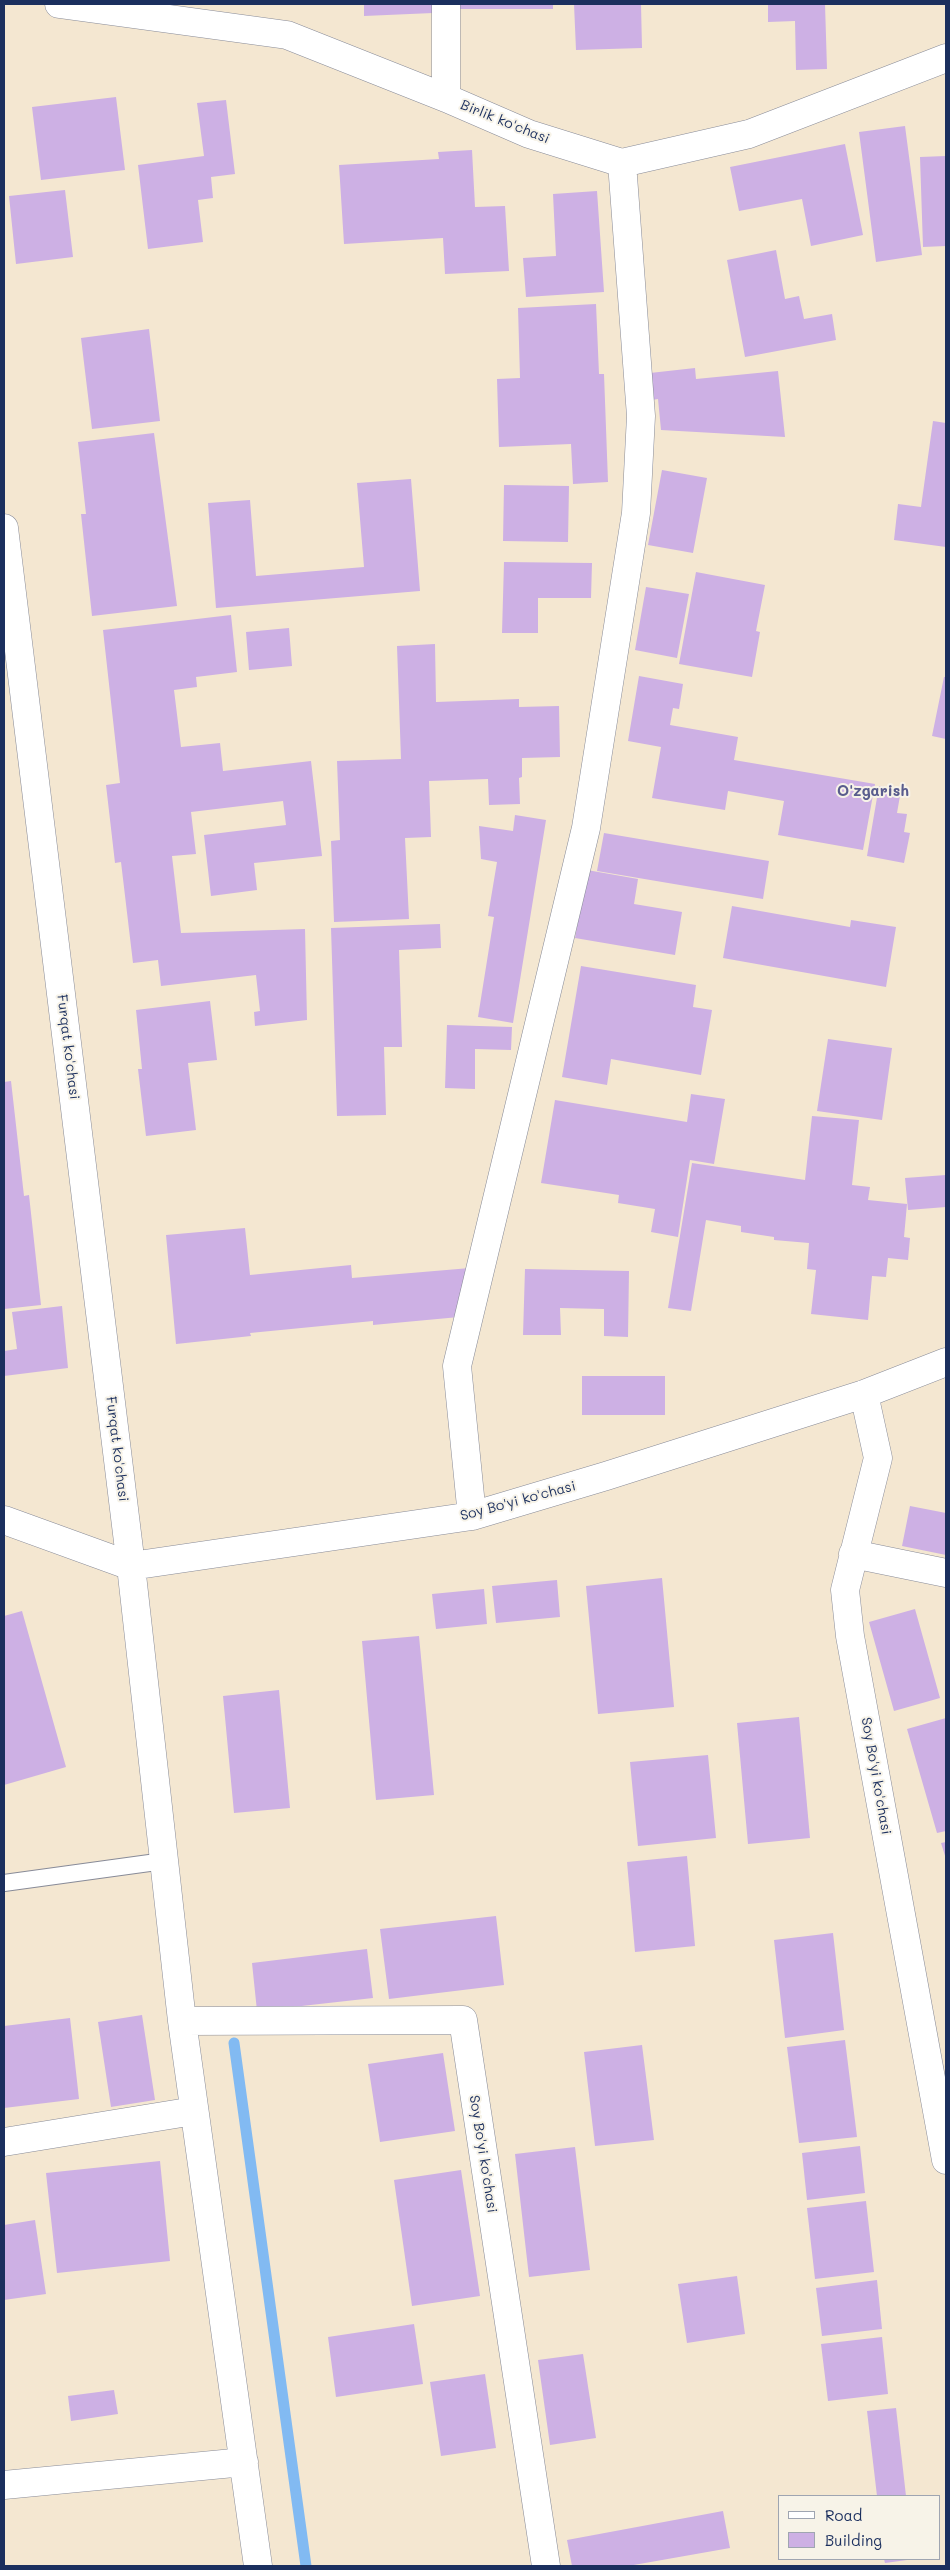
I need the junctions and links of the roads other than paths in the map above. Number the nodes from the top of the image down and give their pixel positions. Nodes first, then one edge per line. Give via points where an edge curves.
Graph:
1 (59, 4) edge
2 (446, 4) edge
3 (946, 58) edge
4 (446, 98) junction
5 (622, 163) junction
6 (4, 528) edge
7 (6, 574) edge
8 (946, 1362) edge
9 (864, 1394) junction
10 (472, 1516) junction
11 (4, 1520) edge
12 (853, 1554) junction
13 (132, 1566) junction
14 (946, 1573) edge
15 (164, 1861) junction
16 (4, 1883) edge
17 (182, 2021) junction
18 (194, 2112) junction
19 (4, 2142) edge
20 (946, 2160) edge
21 (244, 2462) junction
22 (4, 2485) edge
23 (258, 2566) edge
24 (546, 2566) edge

1 - 4 street, Birlik ko'chasi via 287,35
2 - 4 street
3 - 5 street via 749,134
4 - 5 street, Birlik ko'chasi via 529,134
5 - 10 street via 641,416 636,513 586,828 457,1366
6 - 7 street, Furqat ko'chasi
7 - 13 street, Furqat ko'chasi
8 - 9 street, Soy Bo'yi ko'chasi
9 - 10 street, Soy Bo'yi ko'chasi
9 - 12 street, Soy Bo'yi ko'chasi via 878,1458
10 - 13 street, Soy Bo'yi ko'chasi
11 - 13 street
12 - 14 street
12 - 20 street, Soy Bo'yi ko'chasi via 845,1590 850,1636
13 - 15 street, Furqat ko'chasi
15 - 16 lane
15 - 17 street, Furqat ko'chasi
17 - 18 street, Furqat ko'chasi
17 - 24 street, Soy Bo'yi ko'chasi via 463,2020
18 - 19 street
18 - 21 street, Furqat ko'chasi
21 - 22 street
21 - 23 street, Furqat ko'chasi

